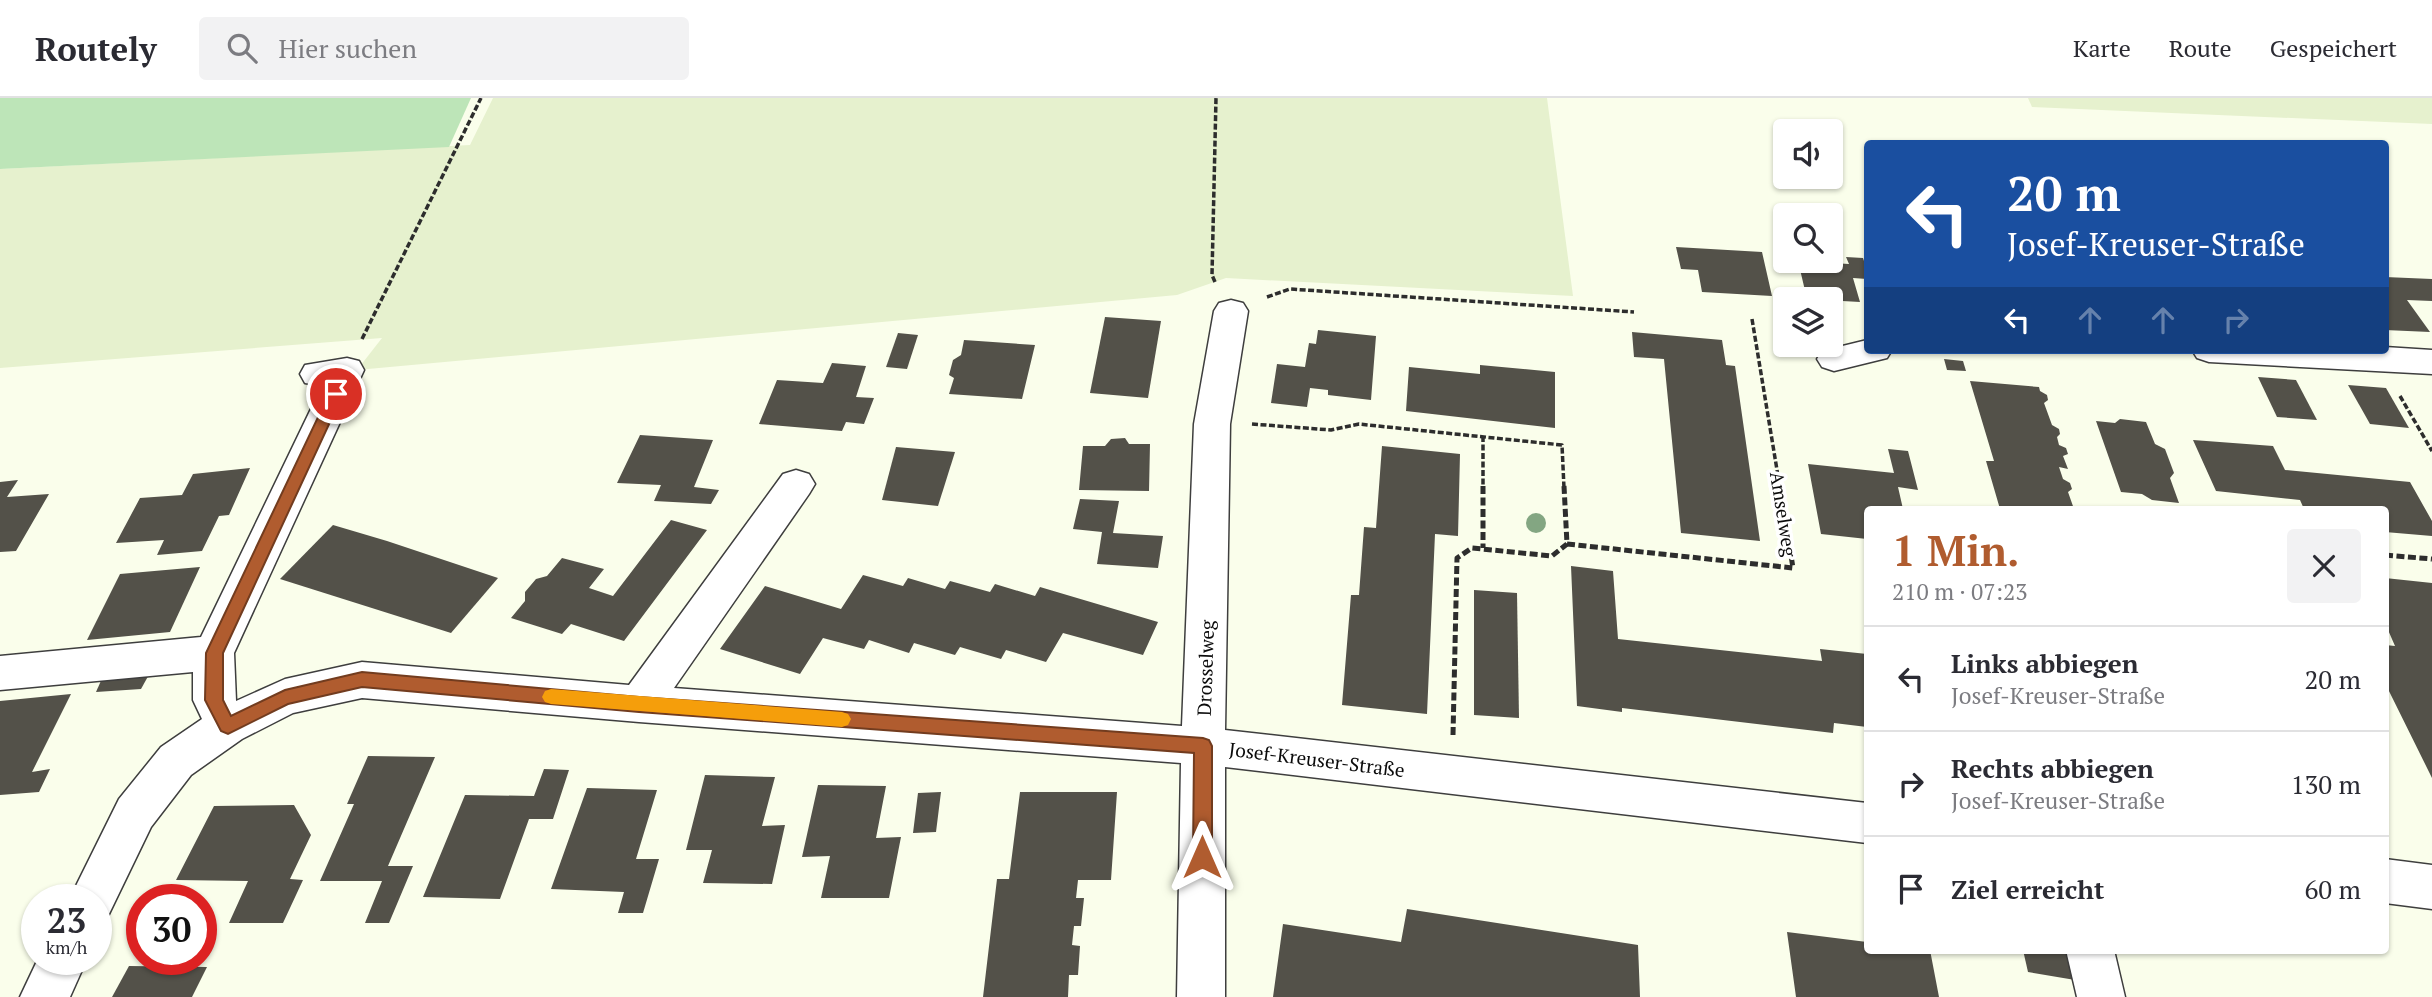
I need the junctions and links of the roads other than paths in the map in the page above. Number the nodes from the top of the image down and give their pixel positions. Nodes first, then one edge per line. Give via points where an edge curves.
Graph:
1 (1231, 311) road end
2 (1864, 352) edge
3 (2285, 354) edge
4 (1834, 359) dead end
5 (2432, 362) edge
6 (332, 372) road end
7 (796, 484) dead end
8 (214, 653) junction
9 (0, 673) edge
10 (639, 704) junction
11 (228, 726) junction
12 (1203, 746) junction
13 (1864, 823) edge
14 (2389, 882) edge
15 (100, 884) edge
16 (2432, 887) edge
17 (2091, 954) edge
18 (55, 975) edge
19 (44, 997) edge
20 (1201, 997) edge
21 (2101, 997) edge

1 - 12 street, Drosselweg via 1212,424
2 - 4 street
3 - 5 street
6 - 8 street
7 - 10 street
8 - 9 street
8 - 11 street via 214,700
10 - 11 street, Josef-Kreuser-Straße via 362,680 285,697
10 - 12 street, Josef-Kreuser-Straße
11 - 15 street, Josef-Kreuser-Straße via 176,761 135,813
12 - 13 street, Josef-Kreuser-Straße
12 - 20 street, Drosselweg
14 - 16 street
17 - 21 street
18 - 19 street

